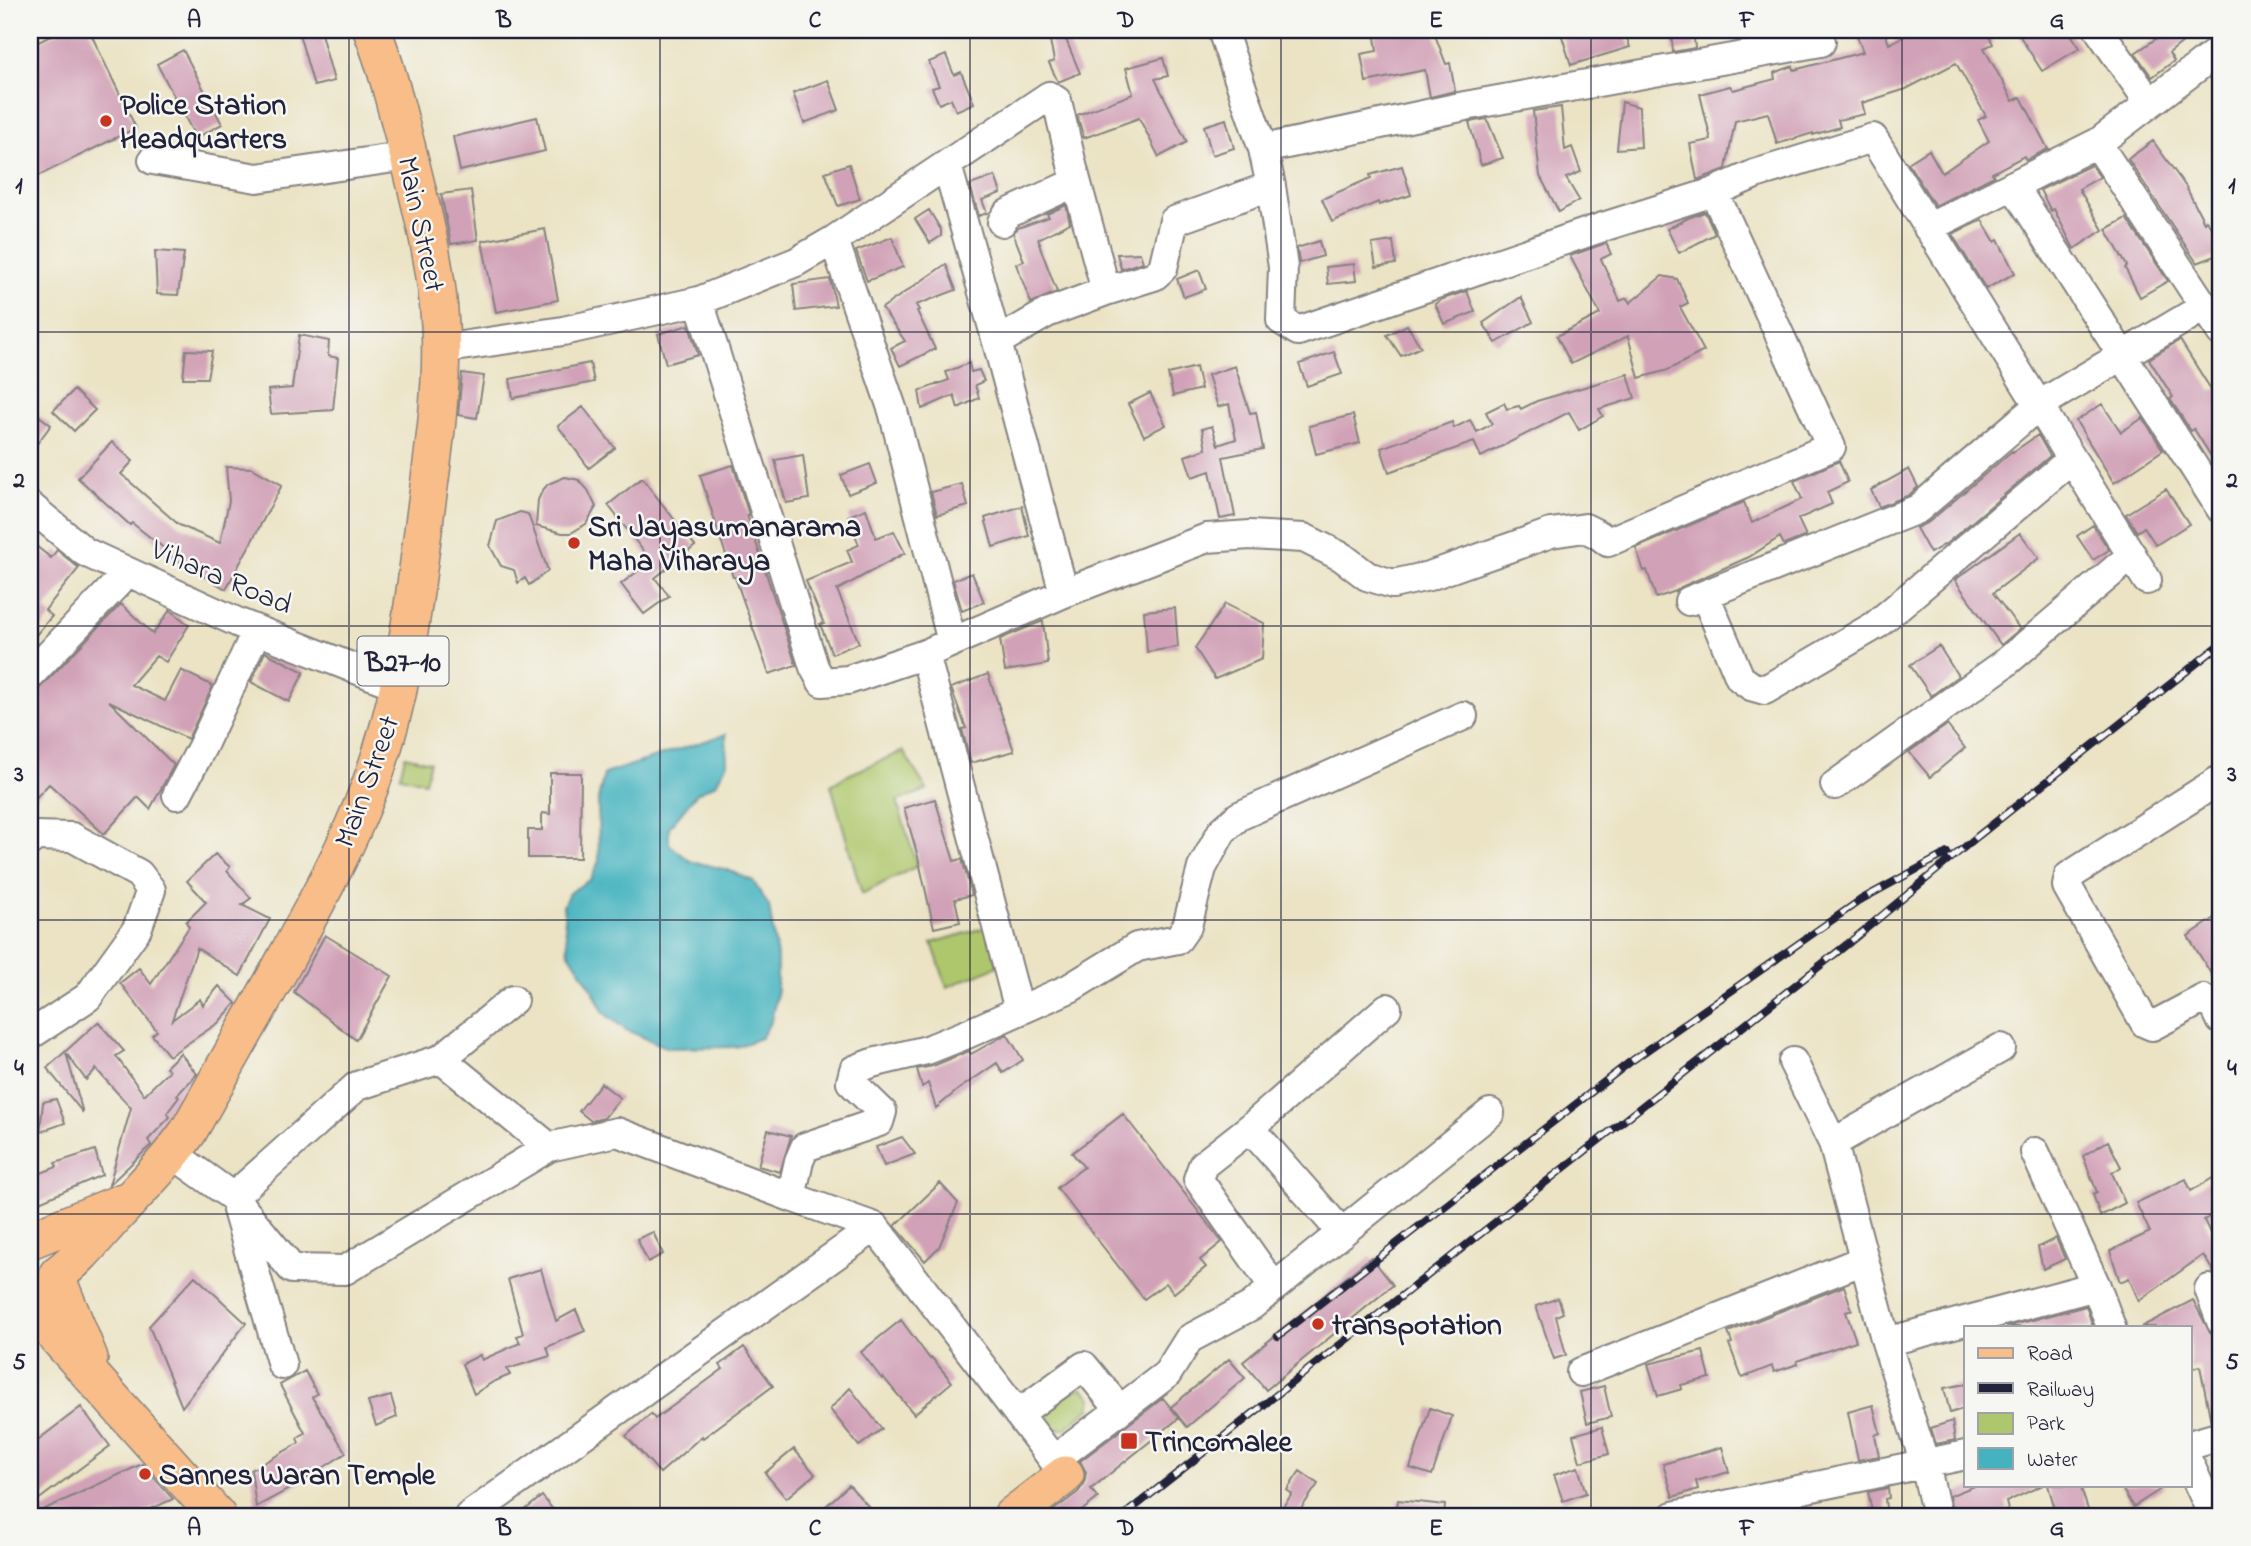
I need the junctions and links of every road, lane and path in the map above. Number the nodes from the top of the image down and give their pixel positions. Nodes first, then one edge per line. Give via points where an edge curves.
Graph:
1 (1222, 30) edge
2 (2099, 30) edge
3 (380, 40) edge
4 (1821, 42) dead end
5 (2221, 49) edge
6 (2149, 102) junction
7 (2097, 143) junction
8 (1263, 149) junction
9 (408, 156) junction
10 (153, 160) dead end
11 (947, 164) junction
12 (1076, 182) junction
13 (2013, 185) junction
14 (1271, 186) junction
15 (1714, 192) junction
16 (1002, 222) dead end
17 (1928, 228) junction
18 (834, 240) junction
19 (1106, 290) junction
20 (699, 301) junction
21 (2204, 307) junction
22 (2221, 332) edge
23 (997, 342) junction
24 (440, 349) junction
25 (2123, 356) junction
26 (2039, 405) junction
27 (2072, 459) junction
28 (30, 506) edge
29 (2221, 509) edge
30 (2132, 555) junction
31 (128, 572) junction
32 (2147, 579) dead end
33 (1064, 593) junction
34 (257, 630) junction
35 (952, 642) junction
36 (925, 654) junction
37 (30, 675) edge
38 (399, 686) junction
39 (1463, 716) dead end
40 (2221, 779) edge
41 (1835, 785) dead end
42 (177, 795) dead end
43 (30, 841) edge
44 (513, 1000) dead end
45 (1387, 1008) dead end
46 (1019, 1010) junction
47 (2221, 1020) edge
48 (30, 1035) edge
49 (2001, 1048) dead end
50 (441, 1059) junction
51 (1793, 1062) dead end
52 (1490, 1113) dead end
53 (1250, 1128) junction
54 (1833, 1143) junction
55 (550, 1147) junction
56 (2035, 1152) dead end
57 (173, 1154) junction
58 (233, 1197) junction
59 (791, 1197) junction
60 (130, 1199) junction
61 (875, 1227) junction
62 (1342, 1233) junction
63 (30, 1240) edge
64 (1864, 1260) junction
65 (2096, 1286) junction
66 (1274, 1287) junction
67 (44, 1288) edge
68 (2209, 1289) dead end
69 (2221, 1321) edge
70 (2111, 1326) edge
71 (1886, 1342) junction
72 (282, 1365) dead end
73 (1581, 1372) dead end
74 (1119, 1410) junction
75 (1018, 1414) junction
76 (2221, 1436) edge
77 (2192, 1445) edge
78 (1964, 1455) edge
79 (1925, 1464) junction
80 (1060, 1468) junction
81 (2192, 1469) edge
82 (218, 1516) edge
83 (469, 1516) edge
84 (1012, 1516) edge
85 (1672, 1516) edge
86 (1937, 1516) edge
87 (2213, 1516) edge

1 - 8 street
2 - 6 street
3 - 9 main road, Main Street / B27-10
4 - 8 street via 1465,106
5 - 6 street
6 - 7 street
7 - 13 street
7 - 21 street
8 - 14 street
9 - 10 street via 257,178
9 - 24 main road, Main Street / B27-10 via 434,270
11 - 12 street via 1049,96 1057,101
11 - 18 street
11 - 23 street
12 - 16 street via 1007,214
12 - 19 street
13 - 17 street
13 - 25 street
14 - 15 street via 1283,267 1281,320 1298,331
14 - 19 street via 1174,221 1163,268 1154,276
15 - 17 street via 1755,174 1873,138
15 - 33 street via 1831,447 1608,542 1585,528 1551,533 1393,584 1367,576 1304,538 1250,535 1208,538
17 - 26 street
18 - 20 street via 796,262
18 - 35 street via 893,411
19 - 23 street via 1047,313
20 - 24 street via 564,331
20 - 36 street via 809,654 822,682 849,680
21 - 22 street
21 - 25 street
23 - 33 street
24 - 38 main road, Main Street / B27-10 via 415,593
25 - 26 street
25 - 29 street
26 - 27 street
26 - 27 street via 1918,509 1697,598 1740,677 1765,690 1876,625
27 - 30 street
28 - 31 street, Vihara Road via 85,552
30 - 32 street
30 - 41 street via 2004,664
31 - 34 street, Vihara Road
31 - 37 street
33 - 35 street
34 - 38 street, Vihara Road
34 - 42 street
35 - 36 street
36 - 46 street
38 - 57 main road, Main Street / B27-10 via 380,759 355,825 241,1039
39 - 46 street via 1239,816 1222,831 1202,868 1187,926 1178,939 1137,947 1070,988
40 - 47 street via 2069,876 2067,886 2145,1023 2152,1026 2203,999 2215,1007
43 - 48 street via 34,836 72,837 139,874 151,890 137,929 88,997
44 - 50 street
45 - 53 street
46 - 59 street via 927,1050 854,1070 850,1082 882,1112 879,1122 805,1147
49 - 54 street
50 - 55 street
50 - 58 street via 357,1086
51 - 54 street
52 - 62 street
53 - 62 street
53 - 66 street via 1203,1165 1198,1179
54 - 64 street
55 - 58 street via 345,1270 292,1269
55 - 59 street via 617,1132
56 - 65 street
57 - 58 street
57 - 60 main road, Main Street / B27-10
58 - 72 street
59 - 61 street
60 - 63 main road, Main Street / B27-10
60 - 67 main road, Main Street / B27-10 via 77,1259
61 - 75 street
61 - 83 street
62 - 66 street
63 - 67 main road via 45,1244 58,1266
64 - 71 street
64 - 73 street
65 - 70 street
65 - 71 street
66 - 74 street via 1251,1306 1189,1339 1167,1374
67 - 82 main road via 74,1324 105,1390
68 - 69 street
71 - 79 street
74 - 75 street via 1084,1366
74 - 80 street
75 - 80 street
76 - 77 street
78 - 79 street
79 - 85 street
79 - 86 street
80 - 84 main road
81 - 87 street

